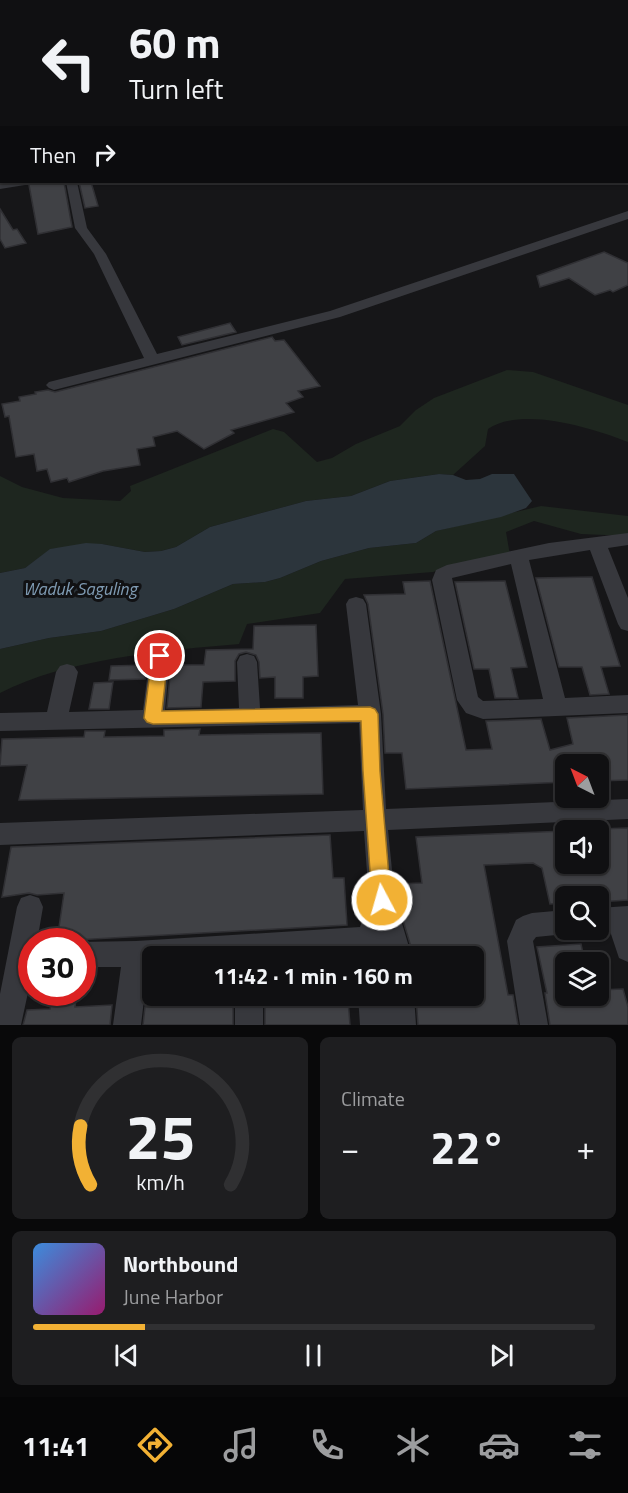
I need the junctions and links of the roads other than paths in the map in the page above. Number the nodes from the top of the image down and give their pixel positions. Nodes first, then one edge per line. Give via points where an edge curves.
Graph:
1 (19, 183) edge
2 (71, 183) edge
3 (0, 186) edge
4 (628, 215) edge
5 (152, 359) junction
6 (54, 385) dead end
7 (628, 539) edge
8 (597, 543) junction
9 (519, 556) junction
10 (356, 604) dead end
11 (628, 624) edge
12 (160, 656) dead end
13 (247, 662) dead end
14 (67, 672) dead end
15 (628, 704) edge
16 (556, 707) junction
17 (370, 714) junction
18 (250, 717) junction
19 (153, 718) junction
20 (56, 721) junction
21 (0, 723) edge
22 (628, 809) edge
23 (375, 820) junction
24 (0, 834) edge
25 (30, 907) dead end
26 (615, 919) edge
27 (555, 923) edge
28 (29, 928) edge
29 (383, 946) edge
30 (628, 949) edge
31 (96, 954) edge
32 (136, 954) junction
33 (142, 954) edge
34 (18, 986) edge
35 (249, 1006) edge
36 (373, 1006) edge
37 (401, 1006) edge
38 (7, 1025) edge
39 (128, 1025) edge
40 (249, 1025) edge
41 (374, 1025) edge
42 (402, 1025) edge
43 (534, 1025) edge

1 - 3 street
2 - 5 street via 81,228 100,254
4 - 5 street via 335,314
5 - 6 street
7 - 8 street
8 - 9 street
8 - 11 street
9 - 16 street
9 - 16 street via 442,575 468,700 483,710
10 - 17 street
12 - 19 street
13 - 18 street
14 - 20 street
15 - 16 street
17 - 18 street
17 - 23 street
18 - 19 street
19 - 20 street
20 - 21 street
22 - 23 street
23 - 24 street
23 - 29 street
25 - 28 street
26 - 30 street
27 - 43 street via 532,925 522,935 520,950
31 - 32 street
32 - 33 street
32 - 39 street
34 - 38 street
35 - 40 street
36 - 41 street
37 - 42 street

